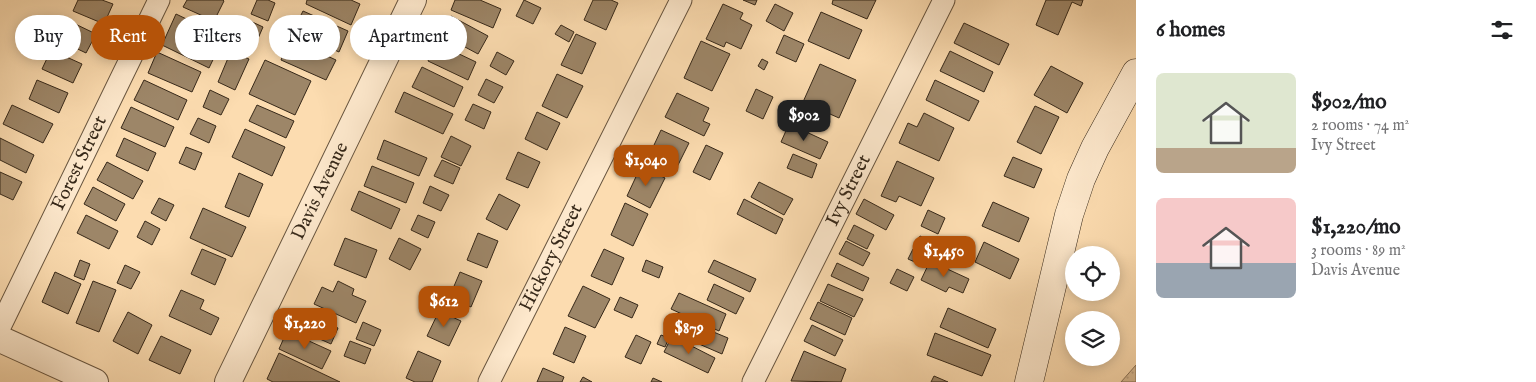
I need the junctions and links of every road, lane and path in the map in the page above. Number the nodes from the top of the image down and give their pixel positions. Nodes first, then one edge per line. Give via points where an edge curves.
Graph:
1 (159, 0) edge
2 (413, 0) edge
3 (681, 0) edge
4 (944, 0) edge
5 (1136, 73) edge
6 (0, 327) edge
7 (0, 339) edge
8 (95, 382) edge
9 (228, 382) edge
10 (489, 382) edge
11 (753, 382) edge
12 (1028, 382) edge

1 - 6 street, Forest Street
2 - 9 street, Davis Avenue
3 - 10 street, Hickory Street
4 - 11 street, Ivy Street
5 - 12 main road via 1078,188
7 - 8 street

